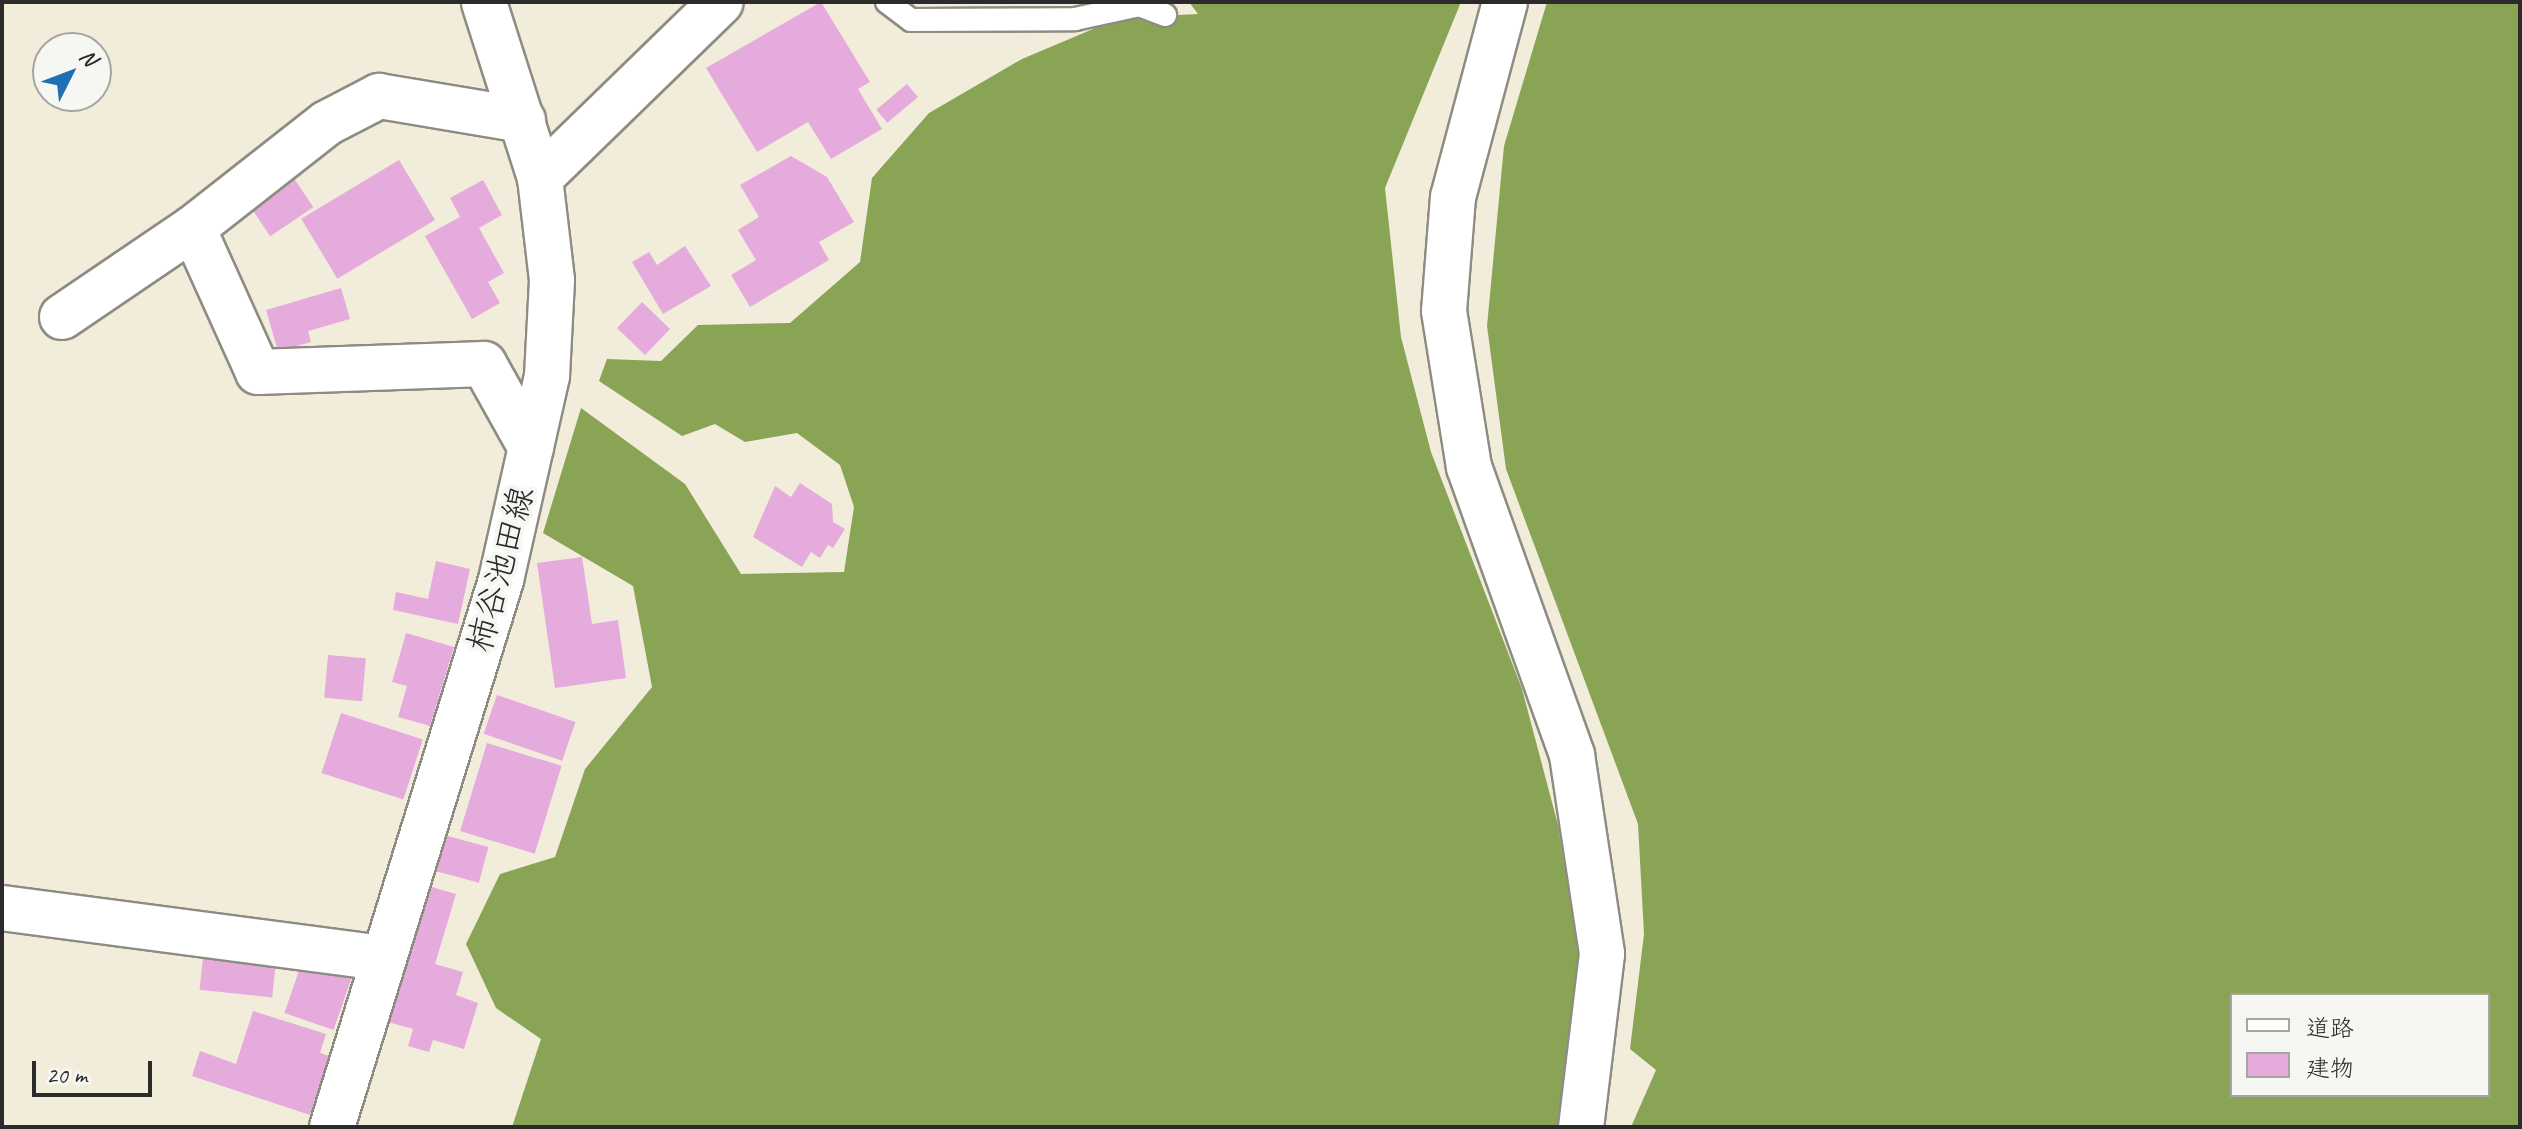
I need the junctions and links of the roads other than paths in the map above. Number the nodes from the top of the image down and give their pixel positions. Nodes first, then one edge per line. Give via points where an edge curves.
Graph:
1 (484, 2) edge
2 (721, 2) edge
3 (887, 2) edge
4 (1505, 2) edge
5 (1165, 15) dead end
6 (523, 120) junction
7 (540, 178) junction
8 (193, 228) junction
9 (62, 317) dead end
10 (531, 448) junction
11 (2, 908) edge
12 (384, 958) junction
13 (332, 1127) edge
14 (1581, 1127) edge

1 - 6 street, 柿谷池田線
2 - 7 street
3 - 5 lane via 911,20 1075,19 1139,5
4 - 14 street via 1453,197 1444,311 1469,467 1572,755 1602,954
6 - 7 street, 柿谷池田線
6 - 8 street via 379,96 327,123
7 - 10 street, 柿谷池田線 via 552,280 547,376
8 - 9 street
8 - 10 street via 258,372 484,364
10 - 12 street, 柿谷池田線 via 501,580
11 - 12 street
12 - 13 street, 柿谷池田線

